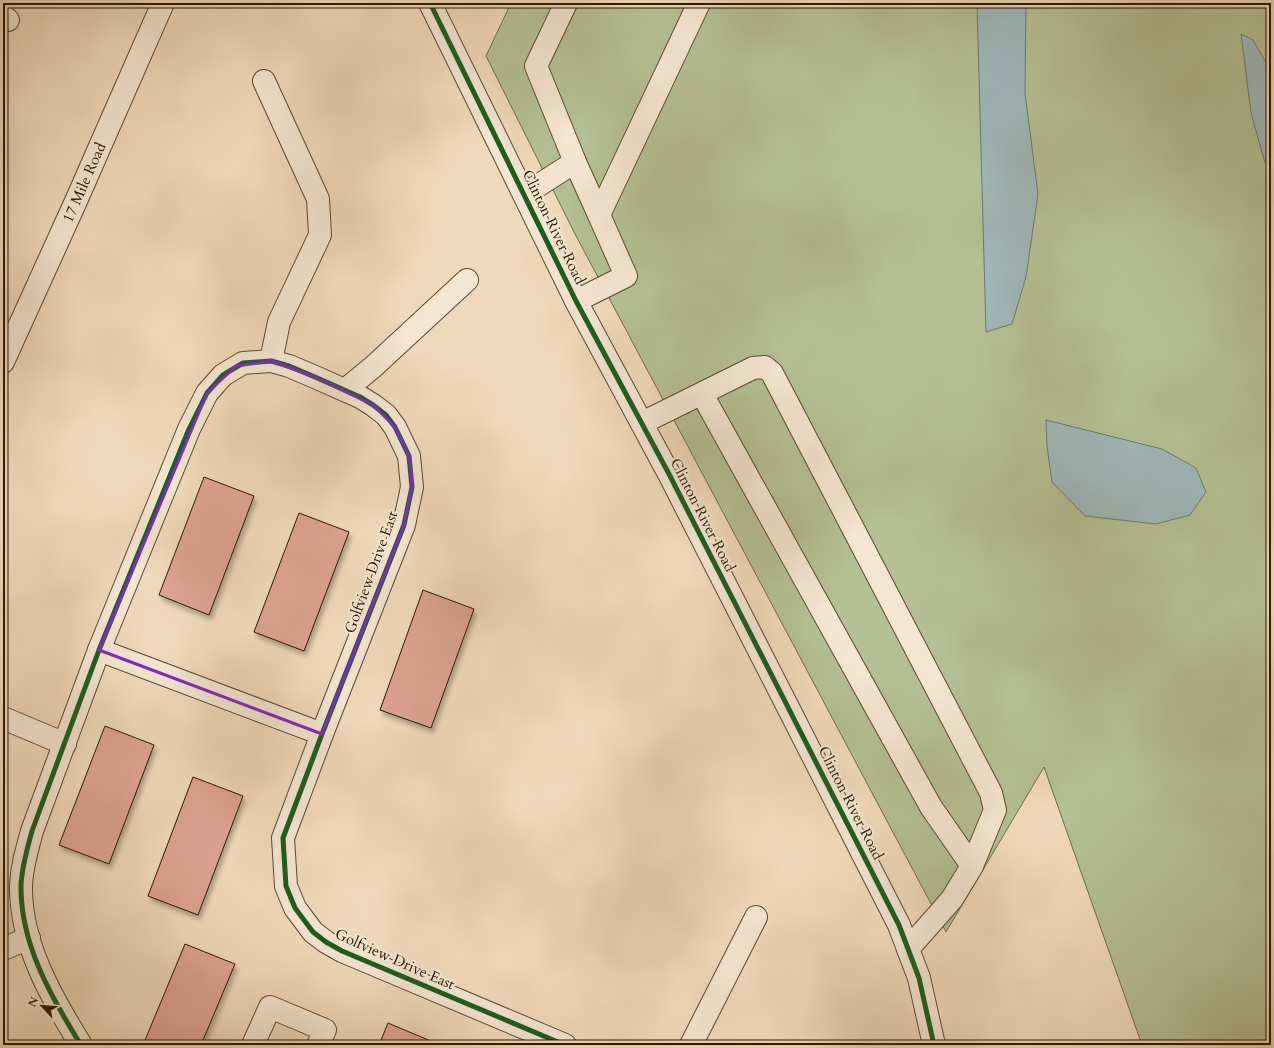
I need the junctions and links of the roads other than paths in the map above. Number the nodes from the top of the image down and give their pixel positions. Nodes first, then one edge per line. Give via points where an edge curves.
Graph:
1 (163, 3) edge
2 (430, 3) edge
3 (566, 3) edge
4 (699, 3) edge
5 (264, 81) dead end
6 (575, 162) junction
7 (525, 194) junction
8 (599, 215) junction
9 (467, 280) dead end
10 (576, 301) junction
11 (271, 361) junction
12 (3, 362) edge
13 (345, 390) junction
14 (702, 394) junction
15 (642, 423) junction
16 (98, 650) junction
17 (3, 718) edge
18 (322, 734) junction
19 (65, 744) junction
20 (972, 866) junction
21 (756, 917) dead end
22 (29, 938) junction
23 (3, 949) edge
24 (908, 949) junction
25 (81, 1045) edge
26 (253, 1045) edge
27 (318, 1045) edge
28 (565, 1045) edge
29 (691, 1045) edge
30 (934, 1045) edge

1 - 12 street, 17 Mile Road
2 - 7 street, Clinton River Road
3 - 6 street via 536,66
4 - 8 street
5 - 11 street via 318,199 320,235 279,322
6 - 7 street
6 - 8 street
7 - 10 street, Clinton River Road
8 - 10 street via 626,276
9 - 13 street
10 - 15 street, Clinton River Road
11 - 13 street, Golfview Drive East
11 - 16 street, Golfview Drive East via 252,361 236,366 223,375 207,393 189,428
13 - 18 street, Golfview Drive East via 373,405 386,415 395,427 409,456 412,487 404,525
14 - 15 street
14 - 20 street via 931,807
14 - 20 street via 753,368 765,367 772,373 991,793 995,810
15 - 24 street, Clinton River Road via 899,924
16 - 18 street
16 - 19 street, Golfview Drive East
17 - 19 street
18 - 28 street, Golfview Drive East via 282,838 286,886 295,908 313,932 342,951
19 - 22 street, Golfview Drive East via 32,831 24,861 21,883 22,908
20 - 24 street via 952,899
21 - 29 street
22 - 23 street
22 - 25 street, Golfview Drive East via 49,991
24 - 30 street, Clinton River Road via 919,978
26 - 27 street via 270,1007 325,1030

